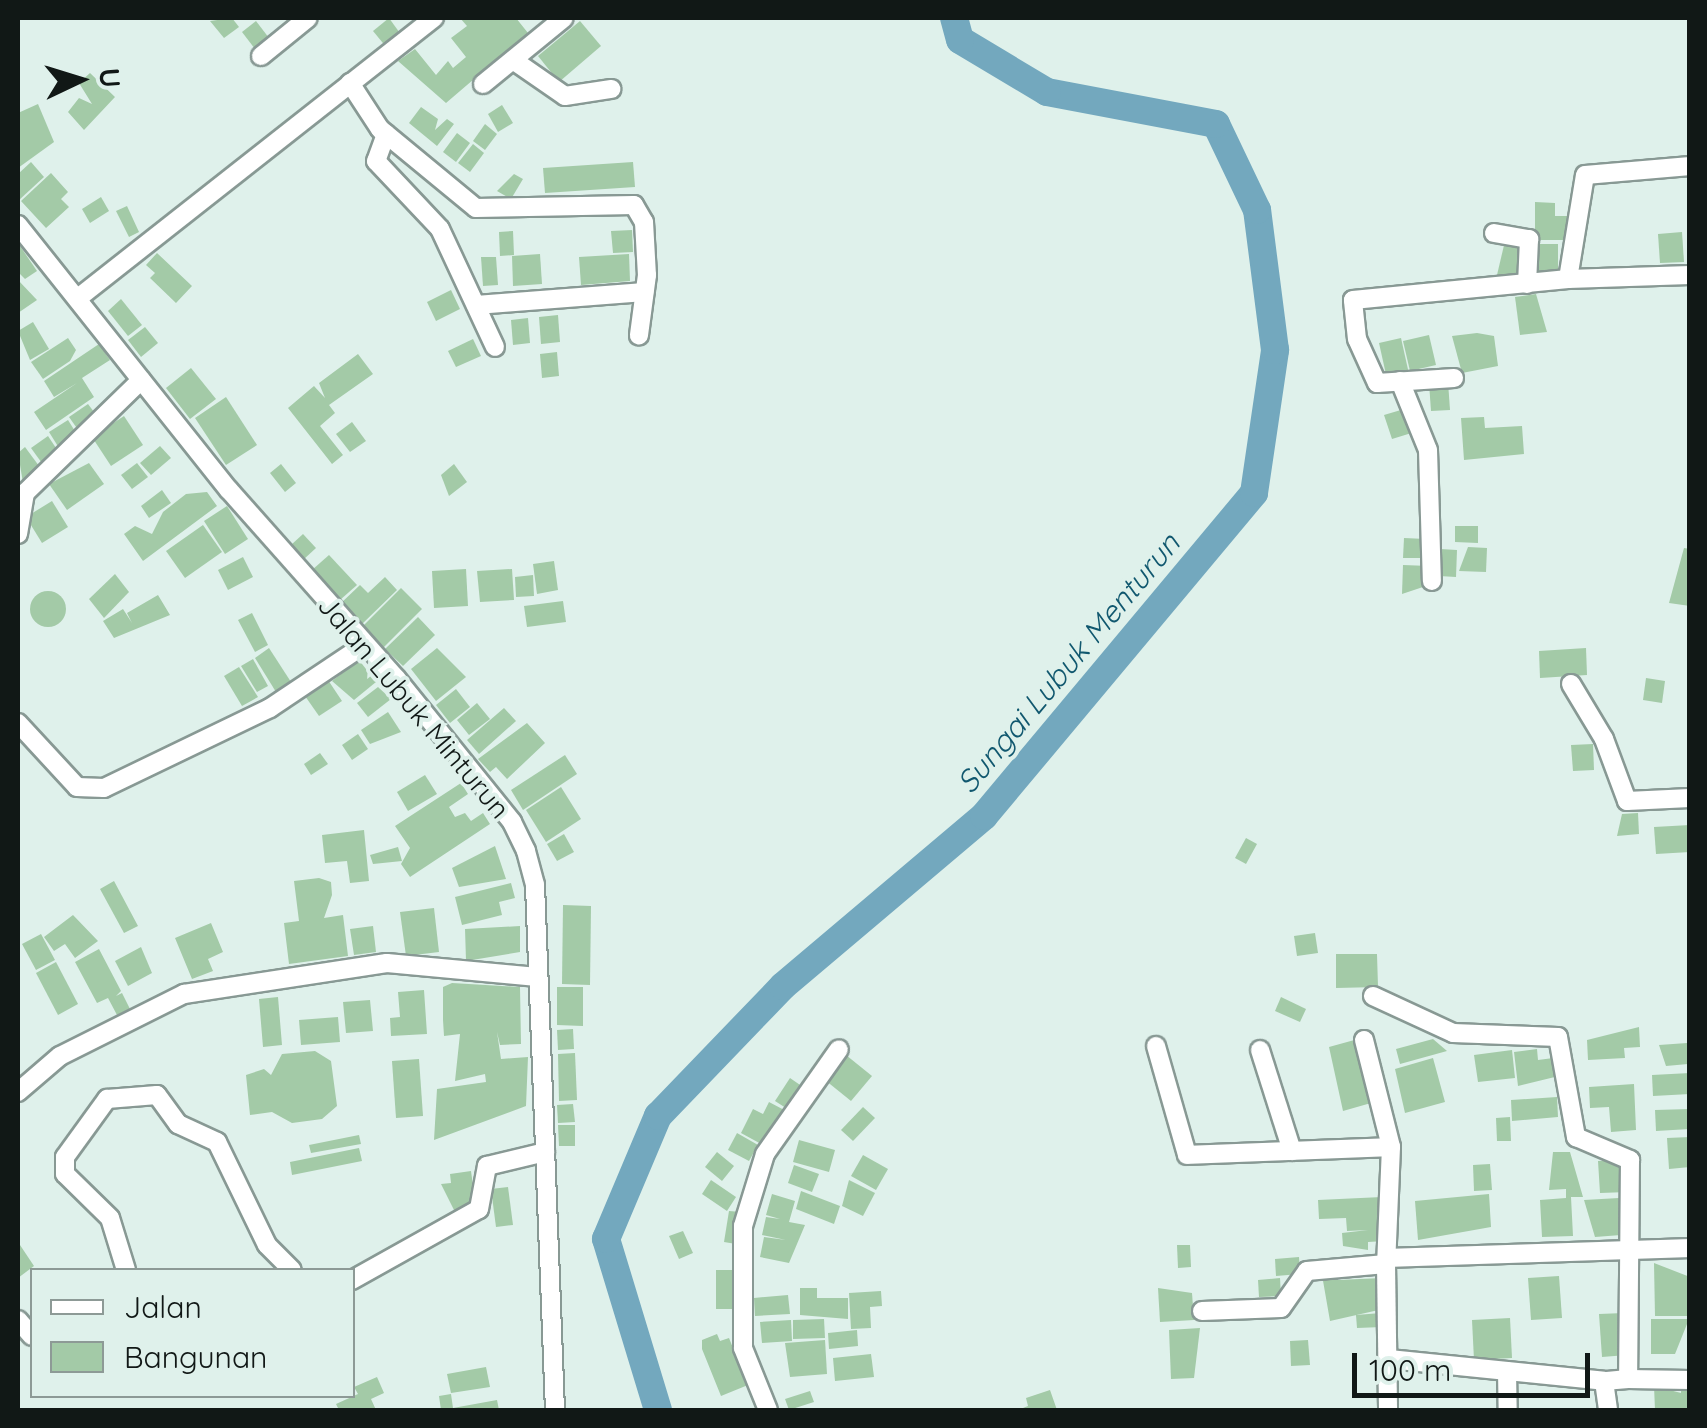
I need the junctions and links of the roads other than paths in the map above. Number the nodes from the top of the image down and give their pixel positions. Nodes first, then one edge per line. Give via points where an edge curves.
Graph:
1 (308, 18) edge
2 (434, 18) edge
3 (564, 18) edge
4 (261, 56) dead end
5 (513, 60) junction
6 (350, 83) junction
7 (483, 84) dead end
8 (611, 89) dead end
9 (386, 134) junction
10 (1690, 166) edge
11 (18, 225) edge
12 (1494, 233) dead end
13 (1690, 274) edge
14 (1568, 278) junction
15 (1527, 284) junction
16 (645, 292) junction
17 (78, 298) junction
18 (476, 305) junction
19 (639, 335) dead end
20 (495, 348) dead end
21 (1454, 378) dead end
22 (142, 380) junction
23 (1400, 381) junction
24 (18, 534) edge
25 (1432, 582) dead end
26 (364, 645) junction
27 (1571, 684) dead end
28 (18, 723) edge
29 (1690, 798) edge
30 (537, 977) junction
31 (1373, 996) dead end
32 (1364, 1040) dead end
33 (1156, 1046) dead end
34 (839, 1049) dead end
35 (1260, 1050) dead end
36 (18, 1092) edge
37 (1391, 1147) junction
38 (1292, 1151) junction
39 (545, 1152) junction
40 (1690, 1248) edge
41 (1634, 1249) junction
42 (1386, 1261) junction
43 (125, 1268) edge
44 (290, 1268) edge
45 (355, 1278) edge
46 (1202, 1311) dead end
47 (1388, 1359) junction
48 (1507, 1372) junction
49 (1628, 1379) junction
50 (1690, 1380) edge
51 (1604, 1382) junction
52 (556, 1410) edge
53 (768, 1410) edge
54 (1388, 1410) edge
55 (1508, 1410) edge
56 (1608, 1410) edge

1 - 4 street
2 - 6 street
3 - 5 street
5 - 7 street
5 - 8 street via 566,96
6 - 9 street
6 - 17 street
9 - 16 street via 476,208 634,204 644,222
9 - 18 street via 376,161 440,229
10 - 14 street via 1585,175
11 - 17 street, Jalan Lubuk Minturun
12 - 15 street via 1529,239
13 - 14 street
14 - 15 street
15 - 23 street via 1353,300 1373,380
16 - 18 street
16 - 19 street
17 - 22 street, Jalan Lubuk Minturun
18 - 20 street
21 - 23 street
22 - 24 street via 26,493
22 - 26 street, Jalan Lubuk Minturun
23 - 25 street via 1428,450
26 - 28 street via 270,708 104,788 78,787
26 - 30 street, Jalan Lubuk Minturun via 512,822 534,885
27 - 29 street via 1604,739 1627,802
30 - 36 street via 387,963 184,994 60,1056
30 - 39 street, Jalan Lubuk Minturun
31 - 41 street via 1452,1033 1558,1037 1576,1137 1630,1160
32 - 37 street
33 - 38 street via 1184,1154
34 - 53 street via 765,1154 742,1226 743,1348
35 - 38 street
37 - 38 street
37 - 42 street
39 - 45 street via 488,1166 479,1209
39 - 52 street, Jalan Lubuk Minturun
40 - 41 street
41 - 42 street
41 - 49 street
42 - 46 street via 1306,1272 1282,1308
42 - 47 street
43 - 44 street via 110,1218 65,1174 64,1157 107,1099 156,1096 178,1124 217,1142 266,1244
47 - 48 street
47 - 54 street
48 - 51 street
48 - 55 street
49 - 50 street
49 - 51 street
51 - 56 street

